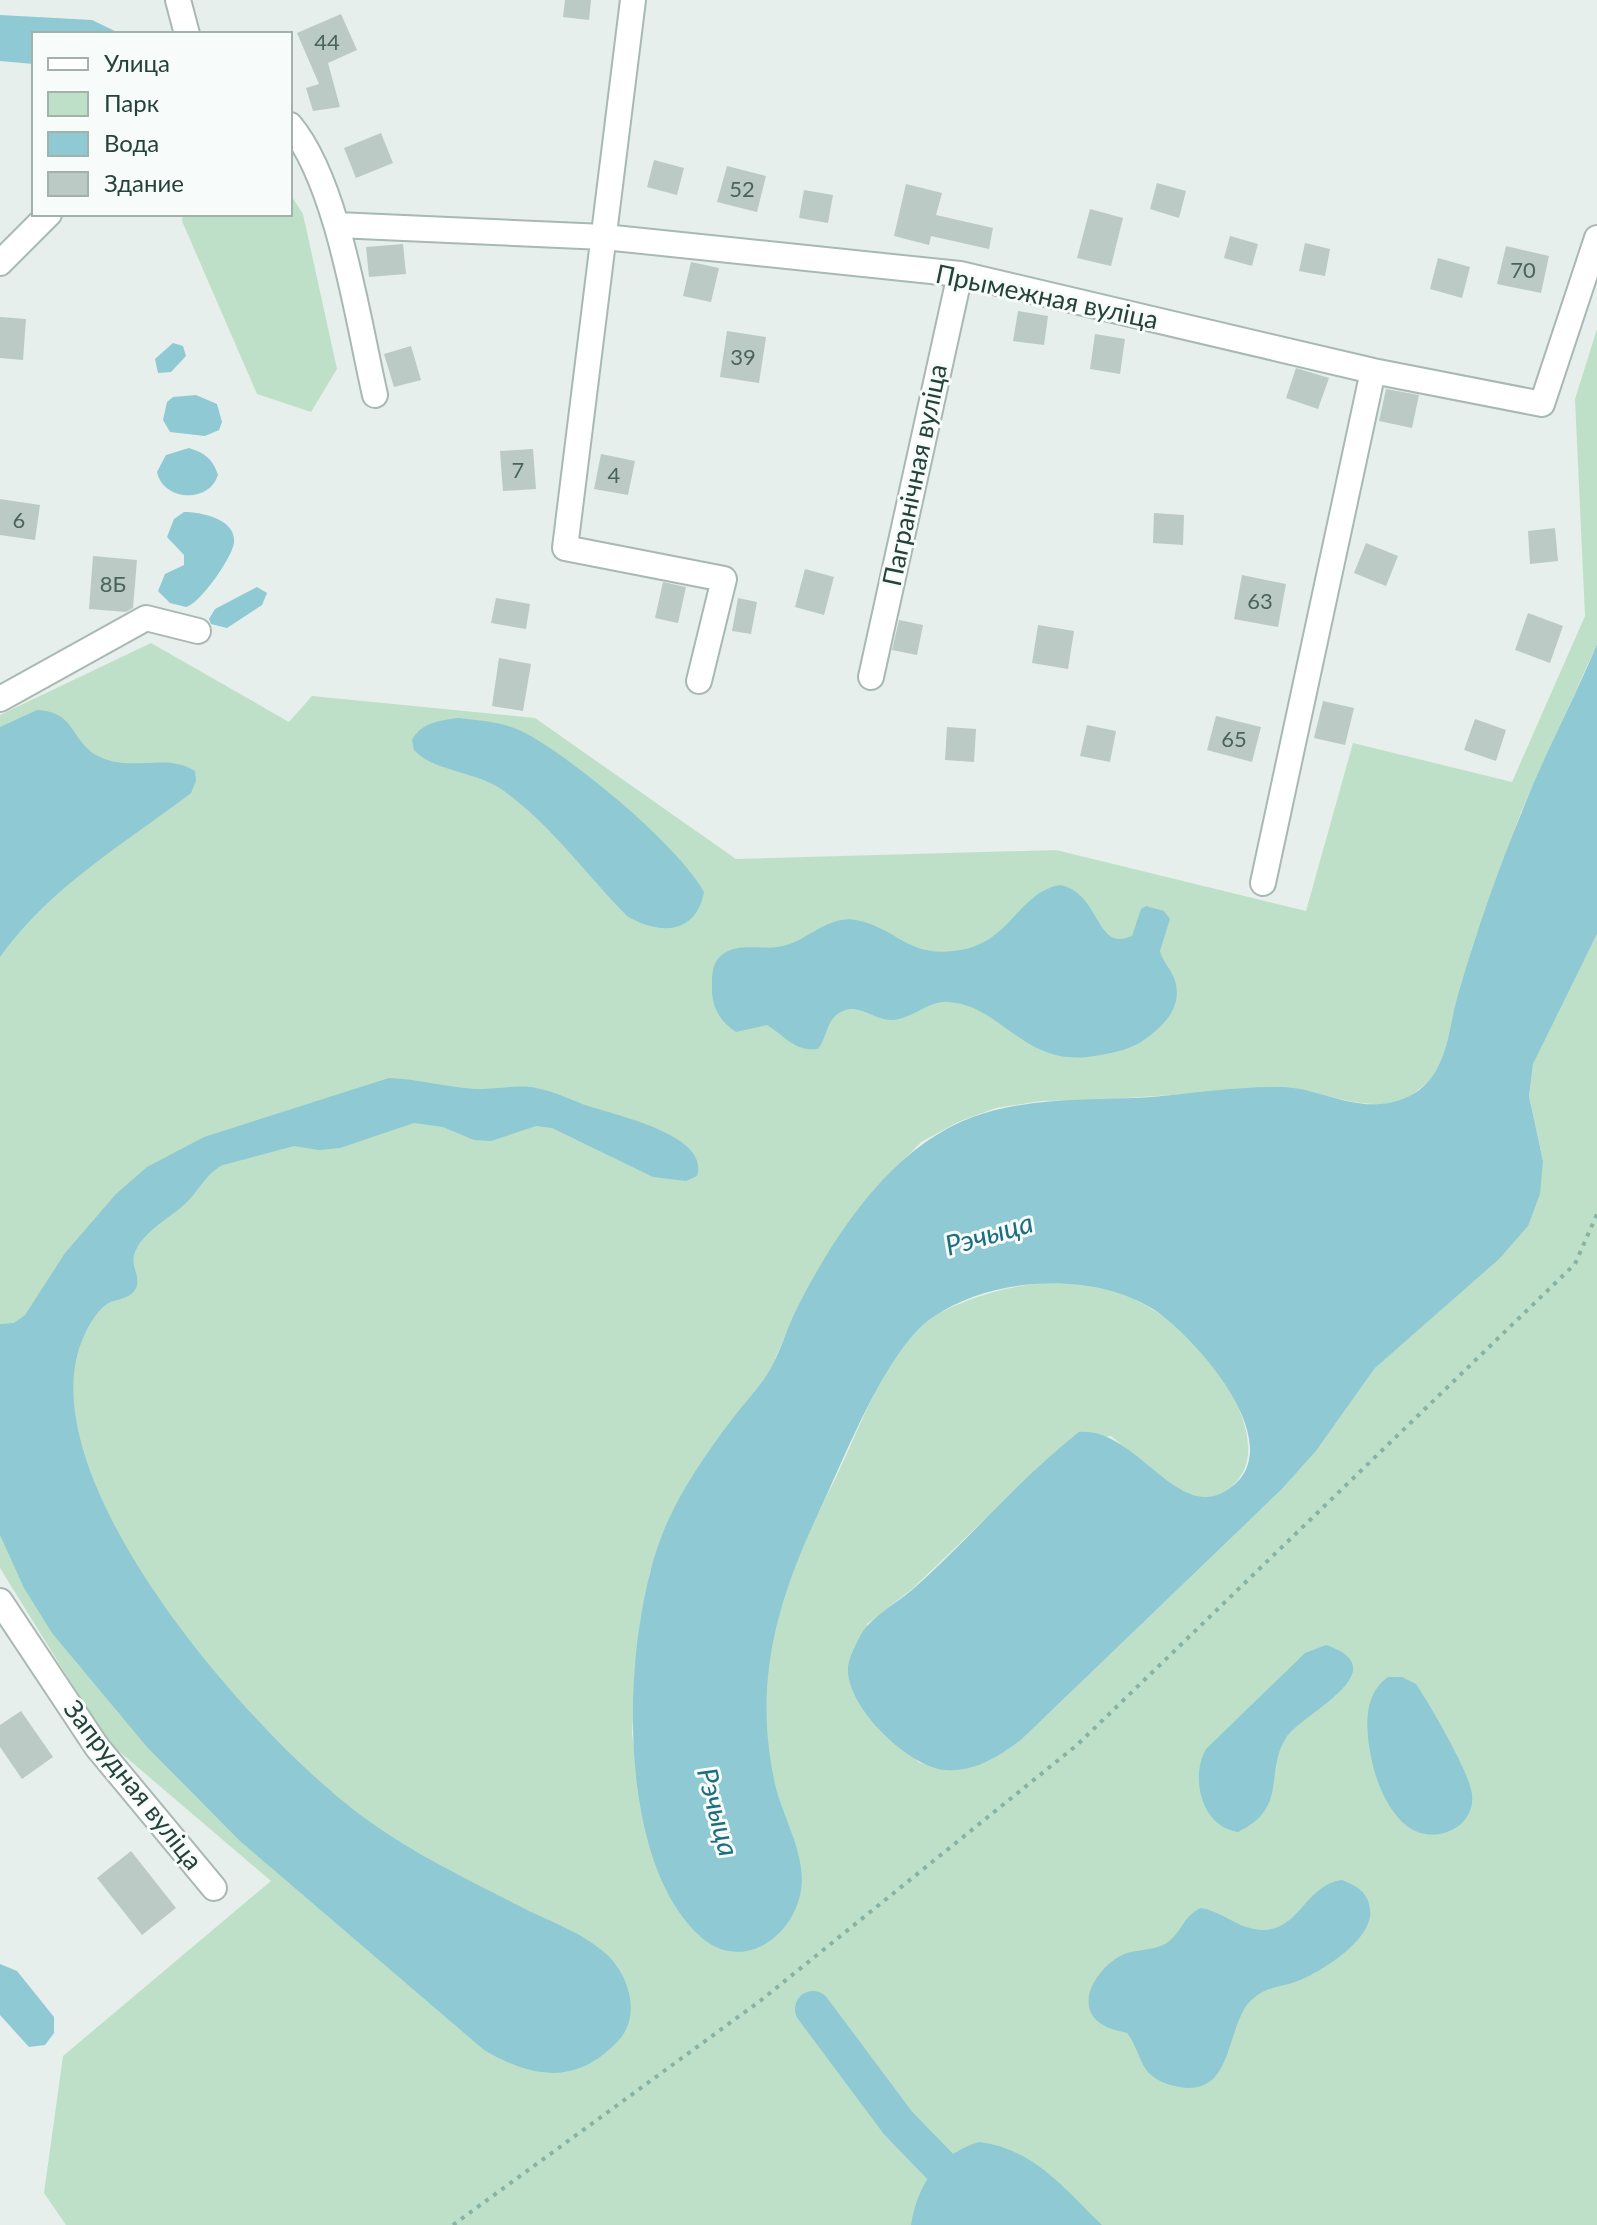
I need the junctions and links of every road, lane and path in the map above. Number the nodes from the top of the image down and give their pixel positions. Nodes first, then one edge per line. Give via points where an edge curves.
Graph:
1 (178, 0) edge
2 (633, 0) edge
3 (186, 32) edge
4 (292, 127) edge
5 (47, 216) edge
6 (337, 225) junction
7 (604, 237) junction
8 (1597, 238) edge
9 (0, 263) edge
10 (960, 274) junction
11 (1373, 371) junction
12 (375, 395) dead end
13 (198, 631) dead end
14 (871, 677) dead end
15 (699, 681) dead end
16 (0, 699) edge
17 (1263, 883) dead end
18 (1597, 1214) edge
19 (0, 1601) edge
20 (214, 1888) dead end
21 (453, 2225) edge

1 - 3 street
2 - 7 street
4 - 6 street via 302,139
5 - 9 street
6 - 7 street, Прымежная вуліца
6 - 12 street
7 - 10 street, Прымежная вуліца
7 - 15 street via 565,548 724,579
8 - 11 street, Прымежная вуліца via 1542,404
10 - 11 street, Прымежная вуліца
10 - 14 street, Пагранічная вуліца
11 - 17 street
13 - 16 street via 146,618
18 - 21 path via 1575,1264 1077,1745 760,2001
19 - 20 street, Запрудная вуліца via 97,1747

